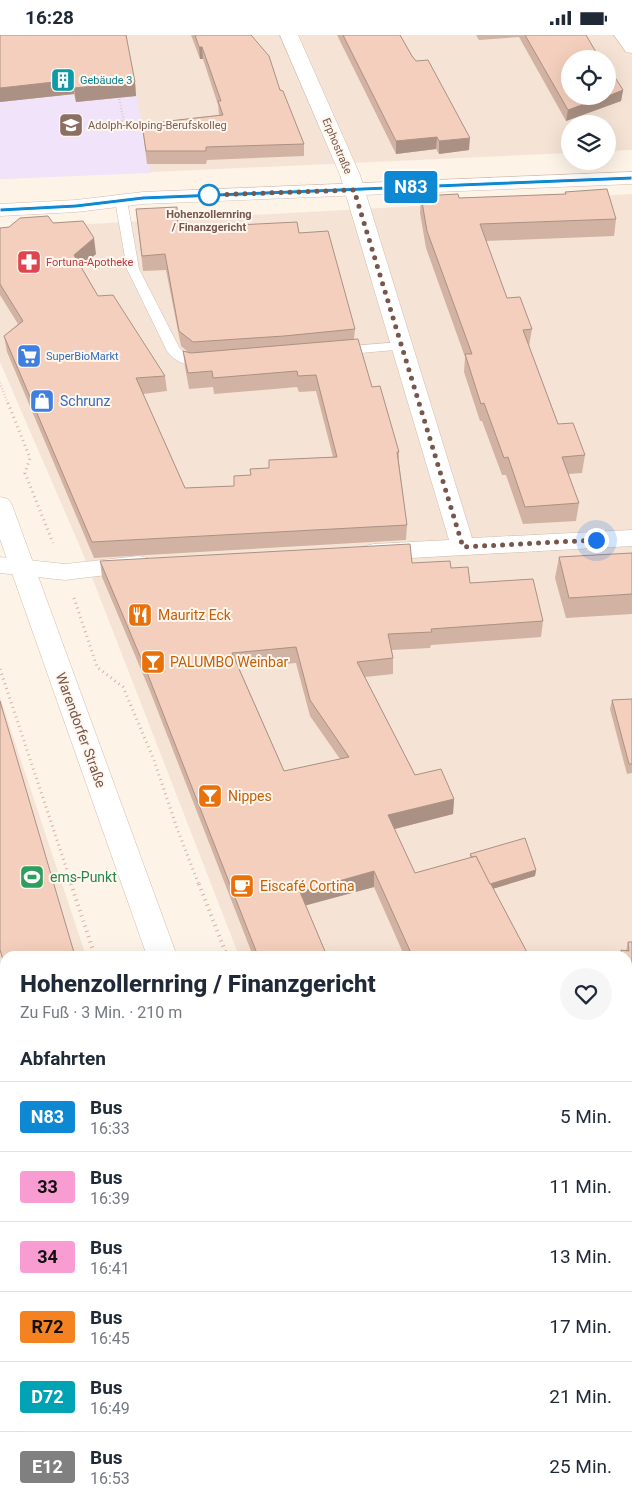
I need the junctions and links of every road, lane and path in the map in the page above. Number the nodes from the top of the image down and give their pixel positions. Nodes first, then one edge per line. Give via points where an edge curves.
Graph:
1 (289, 35) edge
2 (623, 35) edge
3 (632, 48) edge
4 (117, 88) edge
5 (104, 124) dead end
6 (632, 178) edge
7 (354, 190) junction
8 (121, 199) junction
9 (0, 210) edge
10 (401, 346) junction
11 (327, 352) edge
12 (218, 361) edge
13 (0, 383) edge
14 (0, 505) edge
15 (632, 538) edge
16 (463, 547) junction
17 (356, 553) edge
18 (160, 563) edge
19 (12, 566) edge
20 (65, 571) junction
21 (0, 669) edge
22 (93, 951) edge
23 (160, 951) edge
24 (225, 951) edge

1 - 7 street, Erphostraße
2 - 3 street
4 - 5 path via 124,121
6 - 7 street
7 - 8 street
7 - 10 street, Erphostraße
8 - 9 street via 76,206
8 - 12 lane via 133,269 174,351 192,363
10 - 11 lane
10 - 16 street, Erphostraße
13 - 20 path via 30,458 26,473
14 - 19 street, Warendorfer Straße
15 - 16 street
16 - 17 street
18 - 20 street
19 - 20 street
19 - 23 street, Warendorfer Straße
20 - 24 path via 97,667 123,687 154,760
21 - 22 path

